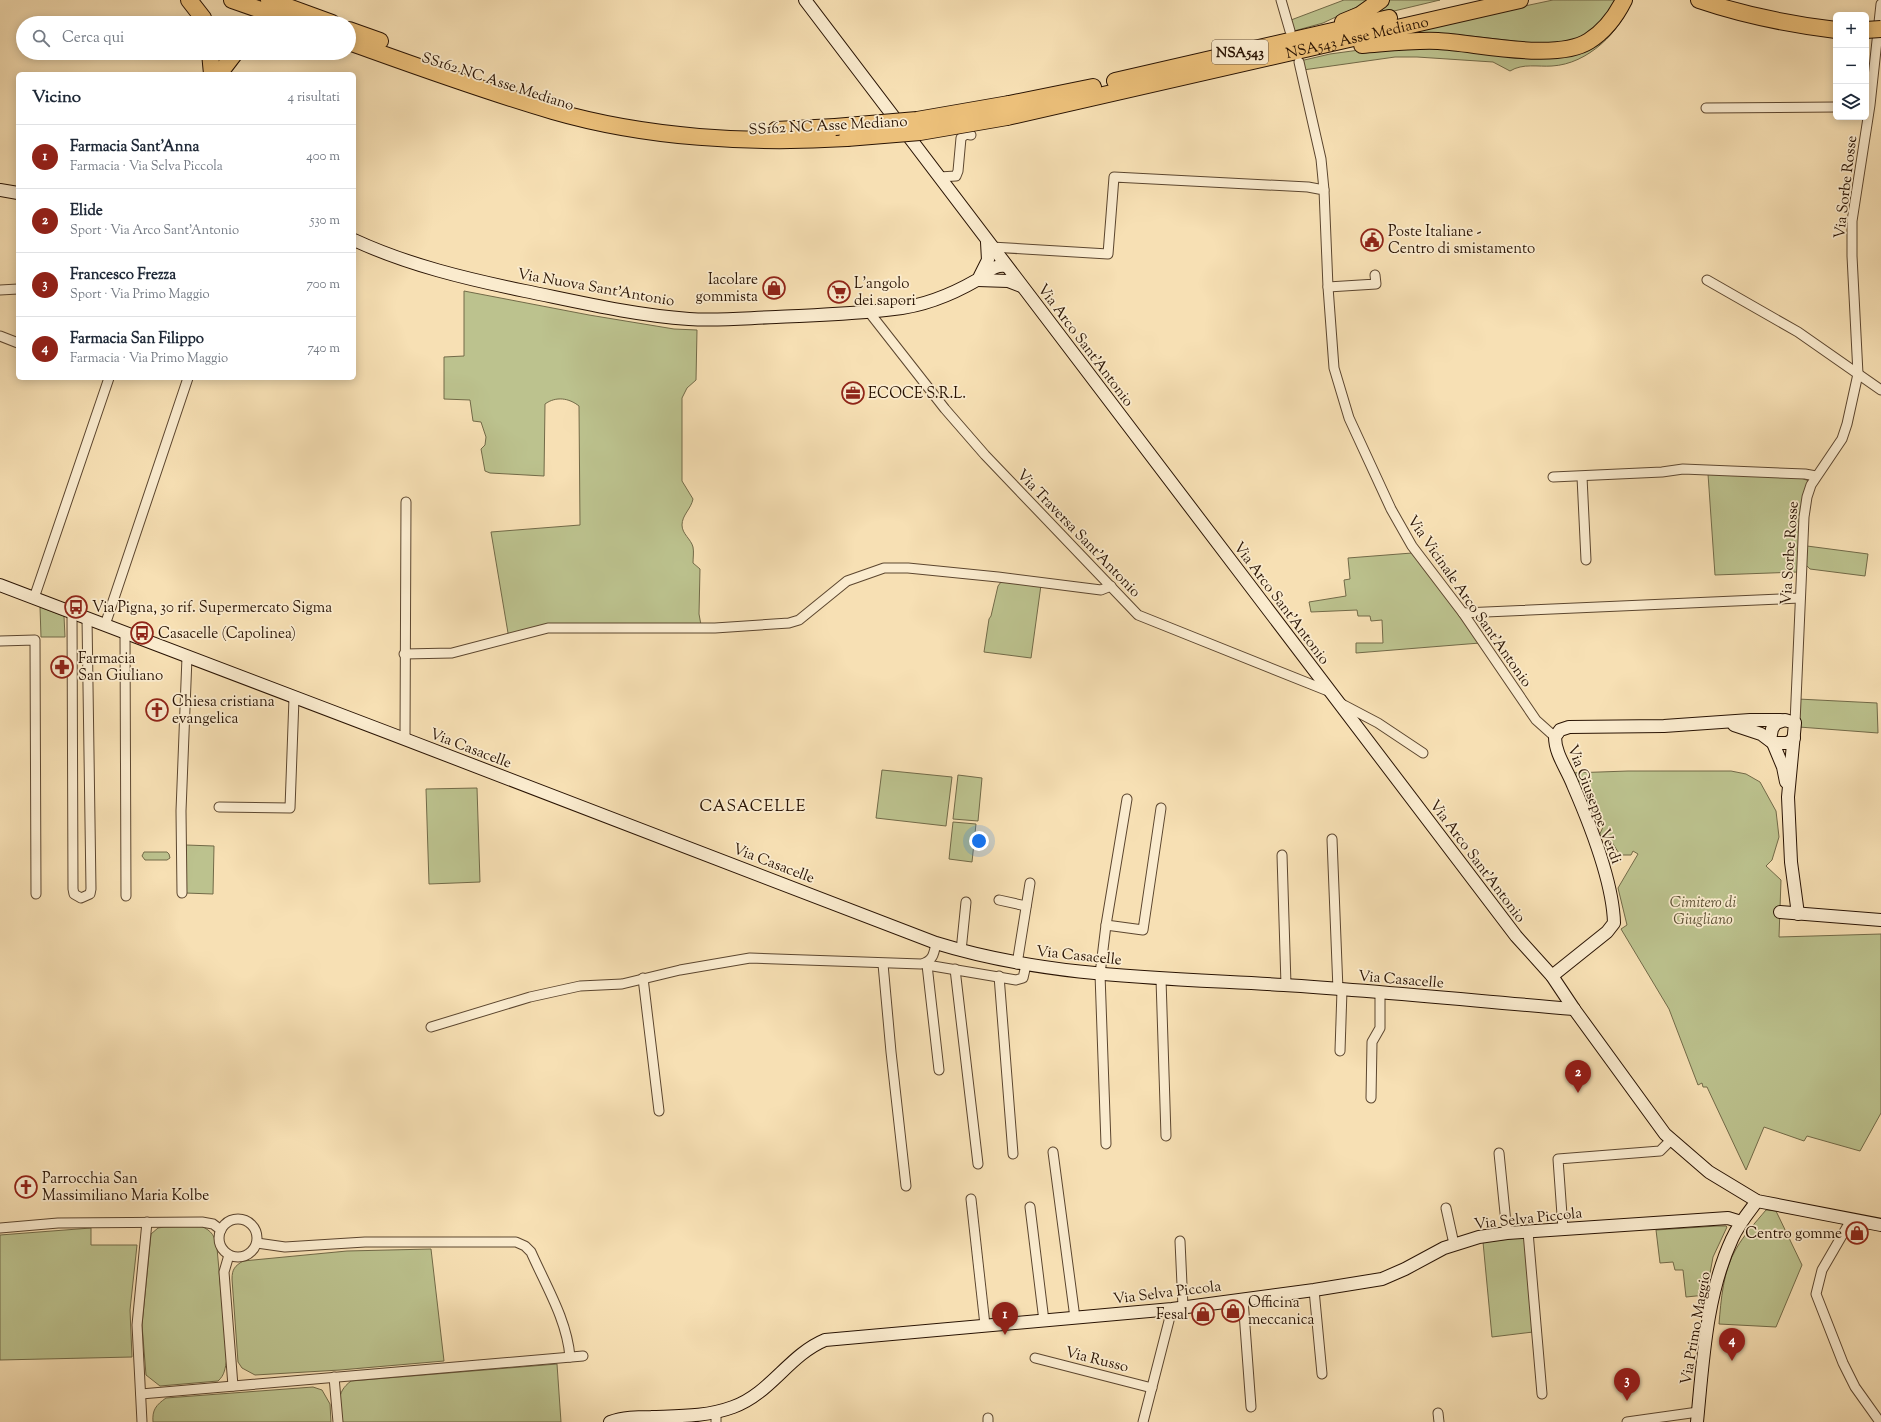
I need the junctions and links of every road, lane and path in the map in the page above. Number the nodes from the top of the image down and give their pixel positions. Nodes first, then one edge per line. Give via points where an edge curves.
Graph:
1 (189, 0) edge
2 (232, 0) edge
3 (269, 0) edge
4 (805, 0) edge
5 (1281, 0) edge
6 (1381, 0) edge
7 (1471, 0) edge
8 (1520, 0) edge
9 (1624, 0) edge
10 (1699, 0) edge
11 (285, 3) edge
12 (1881, 4) edge
13 (201, 16) edge
14 (278, 16) edge
15 (316, 16) edge
16 (1881, 29) edge
17 (1833, 30) edge
18 (1869, 30) edge
19 (1290, 31) dead end
20 (356, 33) edge
21 (1314, 42) junction
22 (356, 44) edge
23 (211, 60) edge
24 (230, 60) edge
25 (1299, 62) dead end
26 (212, 72) edge
27 (222, 72) edge
28 (1869, 97) edge
29 (1833, 107) edge
30 (1706, 108) dead end
31 (1008, 110) junction
32 (1866, 120) edge
33 (702, 131) junction
34 (750, 135) junction
35 (972, 135) dead end
36 (939, 177) junction
37 (0, 190) edge
38 (1324, 190) junction
39 (16, 193) edge
40 (16, 193) edge
41 (0, 196) edge
42 (356, 241) edge
43 (989, 244) junction
44 (1006, 266) junction
45 (1375, 275) dead end
46 (978, 280) junction
47 (1707, 280) dead end
48 (1021, 286) junction
49 (1328, 287) junction
50 (16, 289) edge
51 (0, 290) edge
52 (869, 312) junction
53 (0, 336) edge
54 (16, 342) edge
55 (1858, 374) junction
56 (108, 380) edge
57 (187, 380) edge
58 (1881, 390) edge
59 (1816, 476) junction
60 (1553, 477) dead end
61 (1582, 477) junction
62 (406, 502) dead end
63 (1586, 560) dead end
64 (0, 585) edge
65 (1111, 586) junction
66 (34, 598) junction
67 (1800, 598) junction
68 (72, 612) junction
69 (1463, 613) junction
70 (87, 618) junction
71 (105, 625) junction
72 (125, 633) junction
73 (0, 641) edge
74 (404, 654) junction
75 (187, 657) junction
76 (1332, 696) junction
77 (294, 698) junction
78 (1781, 720) junction
79 (1723, 723) junction
80 (1795, 723) junction
81 (1554, 737) junction
82 (1794, 738) junction
83 (405, 740) junction
84 (1772, 742) junction
85 (1423, 753) dead end
86 (1788, 797) junction
87 (1127, 799) dead end
88 (219, 807) dead end
89 (1161, 808) dead end
90 (1332, 839) dead end
91 (1282, 855) dead end
92 (1030, 883) dead end
93 (182, 893) dead end
94 (36, 894) dead end
95 (126, 896) dead end
96 (999, 900) dead end
97 (966, 902) dead end
98 (1026, 906) junction
99 (1780, 912) dead end
100 (1798, 914) junction
101 (1881, 920) edge
102 (1106, 925) junction
103 (936, 943) junction
104 (960, 951) junction
105 (883, 964) junction
106 (927, 964) junction
107 (1021, 964) junction
108 (955, 969) junction
109 (1100, 974) junction
110 (998, 976) junction
111 (1552, 976) junction
112 (643, 978) junction
113 (1161, 979) junction
114 (1286, 985) junction
115 (1340, 990) junction
116 (1380, 993) junction
117 (1574, 1009) junction
118 (431, 1027) dead end
119 (1340, 1051) dead end
120 (939, 1070) dead end
121 (1371, 1098) dead end
122 (659, 1111) dead end
123 (1166, 1136) dead end
124 (1671, 1140) junction
125 (1106, 1144) dead end
126 (1053, 1152) dead end
127 (1499, 1153) dead end
128 (1013, 1154) dead end
129 (978, 1164) dead end
130 (906, 1186) dead end
131 (971, 1199) dead end
132 (1757, 1201) junction
133 (1030, 1207) dead end
134 (1446, 1208) dead end
135 (1851, 1220) junction
136 (147, 1222) junction
137 (1742, 1222) junction
138 (1881, 1225) edge
139 (0, 1228) edge
140 (1562, 1229) junction
141 (221, 1230) junction
142 (1528, 1232) junction
143 (1507, 1233) junction
144 (1180, 1241) dead end
145 (257, 1243) junction
146 (1454, 1244) junction
147 (229, 1255) junction
148 (1314, 1290) junction
149 (1243, 1299) junction
150 (1177, 1308) junction
151 (1075, 1318) junction
152 (1044, 1321) junction
153 (985, 1325) junction
154 (583, 1356) dead end
155 (570, 1357) junction
156 (1035, 1358) dead end
157 (1322, 1374) dead end
158 (334, 1377) junction
159 (233, 1386) junction
160 (1152, 1388) junction
161 (141, 1394) junction
162 (1542, 1394) dead end
163 (1251, 1407) dead end
164 (716, 1417) edge
165 (1697, 1417) edge
166 (142, 1422) edge
167 (338, 1422) edge
168 (610, 1422) edge
169 (1144, 1422) edge
170 (1627, 1422) edge
171 (1880, 1422) edge

1 - 13 highway
2 - 14 highway
3 - 11 highway
4 - 36 street, Via Arco Sant'Antonio
5 - 19 street
6 - 21 highway, NSA543
7 - 21 highway, NSA543 Asse Mediano / NSA543
8 - 21 highway, NSA543 Asse Mediano / NSA543
9 - 21 highway, NSA543 via 1612,22 1588,42 1567,49 1546,50 1431,41 1364,45
10 - 17 highway via 1772,22
11 - 15 highway
12 - 28 street, Via Sorbe Rosse
16 - 18 highway, bridge
20 - 33 highway, SS162 NC Asse Mediano via 530,94 611,114
21 - 31 highway, NSA543 Asse Mediano / NSA543
22 - 33 highway, SS162 NC Asse Mediano via 554,112 662,133
23 - 26 highway
24 - 27 highway
25 - 38 street, Via Vicinale Arco Sant'Antonio via 1320,152
29 - 30 street
31 - 34 highway, SS162 NC Asse Mediano, bridge
31 - 34 highway, SS162 NC Asse Mediano, bridge via 920,132 804,141
32 - 55 street, Via Sorbe Rosse via 1852,221
33 - 34 highway, SS162 NC Asse Mediano
35 - 36 street via 966,134 961,138 956,176
36 - 43 street, Via Arco Sant'Antonio
37 - 39 street
38 - 43 street via 1308,187 1114,177 1108,254
38 - 49 street, Via Vicinale Arco Sant'Antonio
40 - 41 street
42 - 52 street, Via Nuova Sant'Antonio via 384,254 448,274 651,316 725,320
43 - 44 street, Via Arco Sant'Antonio
43 - 46 street via 988,260
44 - 46 street via 997,266
44 - 48 street, Via Arco Sant'Antonio
45 - 49 street via 1376,284
46 - 48 street via 1008,281
46 - 52 street, Via Nuova Sant'Antonio via 929,302
47 - 55 street via 1798,332
48 - 76 street, Via Arco Sant'Antonio
49 - 69 street, Via Vicinale Arco Sant'Antonio via 1334,368 1349,418 1391,509 1412,546
50 - 51 street
52 - 65 street, Via Traversa Sant'Antonio via 945,409 985,455
53 - 54 street
55 - 58 street
55 - 59 street, Via Sorbe Rosse via 1842,439
56 - 66 street
57 - 71 street
59 - 61 street via 1683,469
59 - 67 street, Via Sorbe Rosse via 1807,497 1804,517
60 - 61 street
61 - 63 street
62 - 74 street
64 - 66 street, Via Casacelle
65 - 74 street via 1102,590 998,577 884,568 847,582 799,620 789,623 715,628 548,628 452,653
65 - 76 street, Via Traversa Sant'Antonio via 1138,615
66 - 68 street, Via Casacelle
67 - 69 street
67 - 80 street, Via Sorbe Rosse
68 - 70 street, Via Casacelle
68 - 70 street via 73,889 74,894 81,898 90,894 91,889
69 - 81 street, Via Vicinale Arco Sant'Antonio via 1536,720
70 - 71 street, Via Casacelle
71 - 72 street, Via Casacelle
72 - 75 street, Via Casacelle
72 - 95 street
73 - 94 street via 35,640
74 - 83 street
75 - 77 street, Via Casacelle
75 - 93 street via 181,811
76 - 85 street, Via Traversa Sant'Antonio
76 - 111 street, Via Arco Sant'Antonio via 1516,936
77 - 83 street, Via Casacelle
77 - 88 street via 290,808
78 - 79 street, Via Giuseppe Verdi
78 - 80 street
78 - 84 street via 1773,726
79 - 81 street, Via Giuseppe Verdi via 1569,727 1560,730
79 - 84 street, Via Giuseppe Verdi via 1746,728
80 - 82 street
81 - 111 street, Via Giuseppe Verdi via 1555,746 1594,839 1613,903 1614,923 1607,932
82 - 84 street via 1788,743
82 - 86 street
83 - 103 street, Via Casacelle
84 - 86 street via 1783,767
86 - 100 street via 1791,862
87 - 102 street
89 - 102 street via 1143,930
90 - 115 street
91 - 114 street
92 - 98 street
96 - 98 street
97 - 104 street
98 - 107 street
99 - 100 street
100 - 101 street
102 - 109 street
103 - 104 street, Via Casacelle
103 - 106 street via 932,958
104 - 107 street, Via Casacelle
105 - 106 street
105 - 112 street via 750,958
105 - 130 street
106 - 108 street
106 - 120 street
107 - 109 street, Via Casacelle
107 - 110 street via 1021,979
108 - 110 street
108 - 129 street
109 - 113 street, Via Casacelle
109 - 125 street
110 - 128 street
111 - 117 street, Via Arco Sant'Antonio
112 - 118 street via 622,984 580,986 530,996
112 - 122 street
113 - 114 street, Via Casacelle
113 - 123 street
114 - 115 street, Via Casacelle
115 - 116 street, Via Casacelle
115 - 119 street
116 - 117 street, Via Casacelle
116 - 121 street via 1380,1028 1372,1042
117 - 124 street, Via Arco Sant'Antonio
124 - 132 street, Via Arco Sant'Antonio via 1709,1172
124 - 140 street via 1660,1152 1558,1159
126 - 151 street
127 - 143 street
131 - 153 street
132 - 135 street, Via Arco Sant'Antonio
132 - 137 street, Via Primo Maggio
133 - 152 street
134 - 146 street
135 - 138 street, Via Arco Sant'Antonio
135 - 171 street via 1822,1270 1816,1294 1852,1381
136 - 139 street via 58,1223
136 - 141 street via 202,1222 213,1224
136 - 161 street via 137,1325
137 - 140 street, Via Selva Piccola via 1728,1218
137 - 165 street, Via Primo Maggio via 1732,1238 1715,1291 1705,1346
140 - 142 street, Via Selva Piccola
141 - 145 street via 232,1220 245,1220 252,1224 256,1231
141 - 147 street via 220,1243
142 - 143 street, Via Selva Piccola
142 - 162 street
143 - 146 street, Via Selva Piccola
144 - 150 street
145 - 147 street via 251,1253 244,1257 235,1258
145 - 155 street via 285,1246 365,1242 516,1242 532,1252 563,1322
146 - 148 street, Via Selva Piccola via 1382,1279
147 - 159 street via 224,1272
148 - 149 street, Via Selva Piccola
148 - 157 street
149 - 150 street, Via Selva Piccola
149 - 163 street
150 - 151 street, Via Selva Piccola
150 - 160 street
151 - 152 street, Via Selva Piccola
152 - 153 street, Via Selva Piccola
153 - 164 street, Via Selva Piccola via 825,1340 799,1356 751,1399
154 - 155 street
155 - 158 street
156 - 160 street, Via Russo
158 - 159 street
158 - 167 street
159 - 161 street
160 - 169 street
161 - 166 street
164 - 168 street, Via Selva Piccola via 625,1417
165 - 170 street

